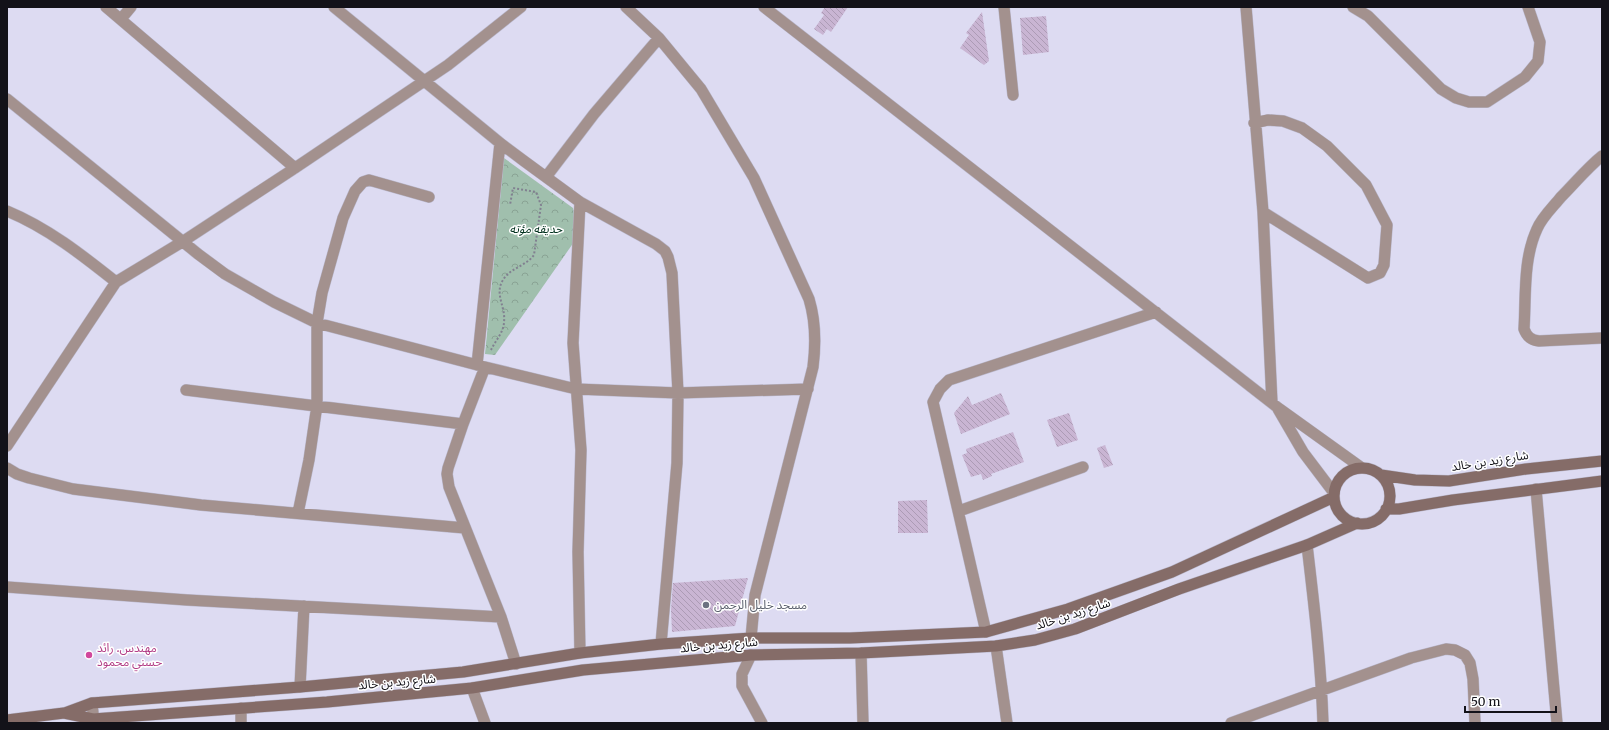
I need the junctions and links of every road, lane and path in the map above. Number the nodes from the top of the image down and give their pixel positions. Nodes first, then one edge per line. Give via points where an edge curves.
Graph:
1 (106, 7) edge
2 (131, 7) edge
3 (334, 7) edge
4 (521, 7) edge
5 (626, 7) edge
6 (764, 7) edge
7 (1004, 7) edge
8 (1246, 7) edge
9 (1354, 7) edge
10 (1528, 7) edge
11 (122, 19) junction
12 (659, 38) junction
13 (424, 80) junction
14 (1014, 95) dead end
15 (7, 99) edge
16 (1254, 123) junction
17 (500, 143) junction
18 (1602, 156) edge
19 (295, 168) junction
20 (546, 177) junction
21 (429, 197) dead end
22 (580, 202) junction
23 (510, 206) dead end
24 (7, 211) edge
25 (1263, 212) junction
26 (182, 242) junction
27 (116, 282) junction
28 (1156, 312) junction
29 (317, 323) junction
30 (1602, 338) edge
31 (489, 354) dead end
32 (481, 366) junction
33 (576, 389) junction
34 (808, 389) junction
35 (186, 390) dead end
36 (678, 394) junction
37 (1275, 404) junction
38 (317, 405) junction
39 (463, 424) junction
40 (7, 446) edge
41 (1602, 460) edge
42 (1083, 467) dead end
43 (7, 468) edge
44 (1362, 468) junction
45 (1381, 475) junction
46 (1602, 481) edge
47 (1536, 489) junction
48 (1334, 495) junction
49 (1386, 510) junction
50 (959, 511) junction
51 (298, 513) junction
52 (1357, 523) junction
53 (465, 528) junction
54 (1307, 545) junction
55 (7, 588) edge
56 (304, 606) junction
57 (501, 616) junction
58 (986, 632) junction
59 (751, 638) junction
60 (661, 644) junction
61 (996, 646) junction
62 (580, 653) junction
63 (861, 653) junction
64 (751, 655) junction
65 (516, 664) junction
66 (300, 688) junction
67 (472, 688) junction
68 (1322, 691) junction
69 (92, 703) junction
70 (241, 708) junction
71 (64, 713) junction
72 (7, 720) edge
73 (93, 721) edge
74 (241, 723) edge
75 (485, 723) edge
76 (762, 723) edge
77 (863, 723) edge
78 (1007, 723) edge
79 (1231, 723) edge
80 (1323, 723) edge
81 (1475, 723) edge
82 (1557, 723) edge

1 - 11 street
2 - 11 street
3 - 13 street
4 - 13 street via 448,65
5 - 12 street
6 - 28 street
7 - 14 street
8 - 16 street
9 - 10 street via 1368,16 1441,89 1469,102 1488,102 1525,77 1538,61 1540,42
11 - 19 street
12 - 20 street via 594,114
12 - 34 street via 701,89 754,178 809,299 816,347
13 - 17 street
13 - 19 street
15 - 26 street
16 - 25 street
16 - 25 street via 1268,120 1283,121 1302,128 1327,146 1366,185 1387,225 1384,265 1380,273 1368,278
17 - 20 street
17 - 32 street
18 - 30 street via 1545,215 1538,227 1528,264 1524,329 1528,337 1539,341
19 - 26 street
20 - 22 street
21 - 29 street via 369,180 358,186 343,218 322,293
22 - 33 street via 573,343
22 - 36 street via 656,244 668,257 674,291
23 - 31 path via 513,188 536,192 541,205 534,255 530,261 510,272 498,289 504,322
24 - 27 street via 48,232 80,253
25 - 37 street
26 - 27 street
26 - 29 street via 225,274
27 - 40 street
28 - 37 street
28 - 50 street via 949,380 940,389 933,402
29 - 32 street
29 - 38 street
32 - 33 street
32 - 39 street
33 - 36 street
33 - 62 street via 581,450 578,552
34 - 36 street
34 - 59 street via 755,595
35 - 38 street
36 - 60 street via 676,463
37 - 44 street
37 - 48 street via 1303,452
38 - 39 street
38 - 51 street
39 - 53 street via 447,474 449,487
41 - 45 main road, شارع زيد بن خالد via 1449,481
42 - 50 street
43 - 51 street via 23,476 73,489 201,505
44 - 45 main road
44 - 48 main road via 1355,468 1343,475
45 - 49 main road via 1390,491
46 - 47 main road
47 - 49 main road
47 - 82 street
48 - 52 main road via 1342,514
48 - 58 main road, شارع زيد بن خالد via 1172,572 1068,609
49 - 52 main road via 1372,522
50 - 58 street
51 - 53 street
52 - 54 main road, شارع زيد بن خالد
53 - 57 street
54 - 61 main road, شارع زيد بن خالد via 1179,589 1076,629 1035,640
54 - 68 street
55 - 56 street
56 - 57 street
56 - 66 street
57 - 65 street
58 - 59 main road, شارع زيد بن خالد via 850,638
59 - 60 main road, شارع زيد بن خالد
60 - 62 main road, شارع زيد بن خالد
61 - 63 main road, شارع زيد بن خالد
61 - 78 street
62 - 65 main road, شارع زيد بن خالد
63 - 64 main road, شارع زيد بن خالد
63 - 77 street
64 - 67 main road, شارع زيد بن خالد via 583,670
64 - 76 street via 742,674 742,686
65 - 66 main road, شارع زيد بن خالد via 463,672
66 - 69 main road, شارع زيد بن خالد
67 - 70 main road, شارع زيد بن خالد
67 - 75 street
68 - 79 street
68 - 80 street
68 - 81 street via 1411,658 1446,649 1455,650 1465,655 1470,663
69 - 71 main road, شارع زيد بن خالد
69 - 73 street
70 - 73 main road, شارع زيد بن خالد
70 - 74 street
71 - 72 main road, شارع زيد بن خالد
71 - 73 main road, شارع زيد بن خالد

